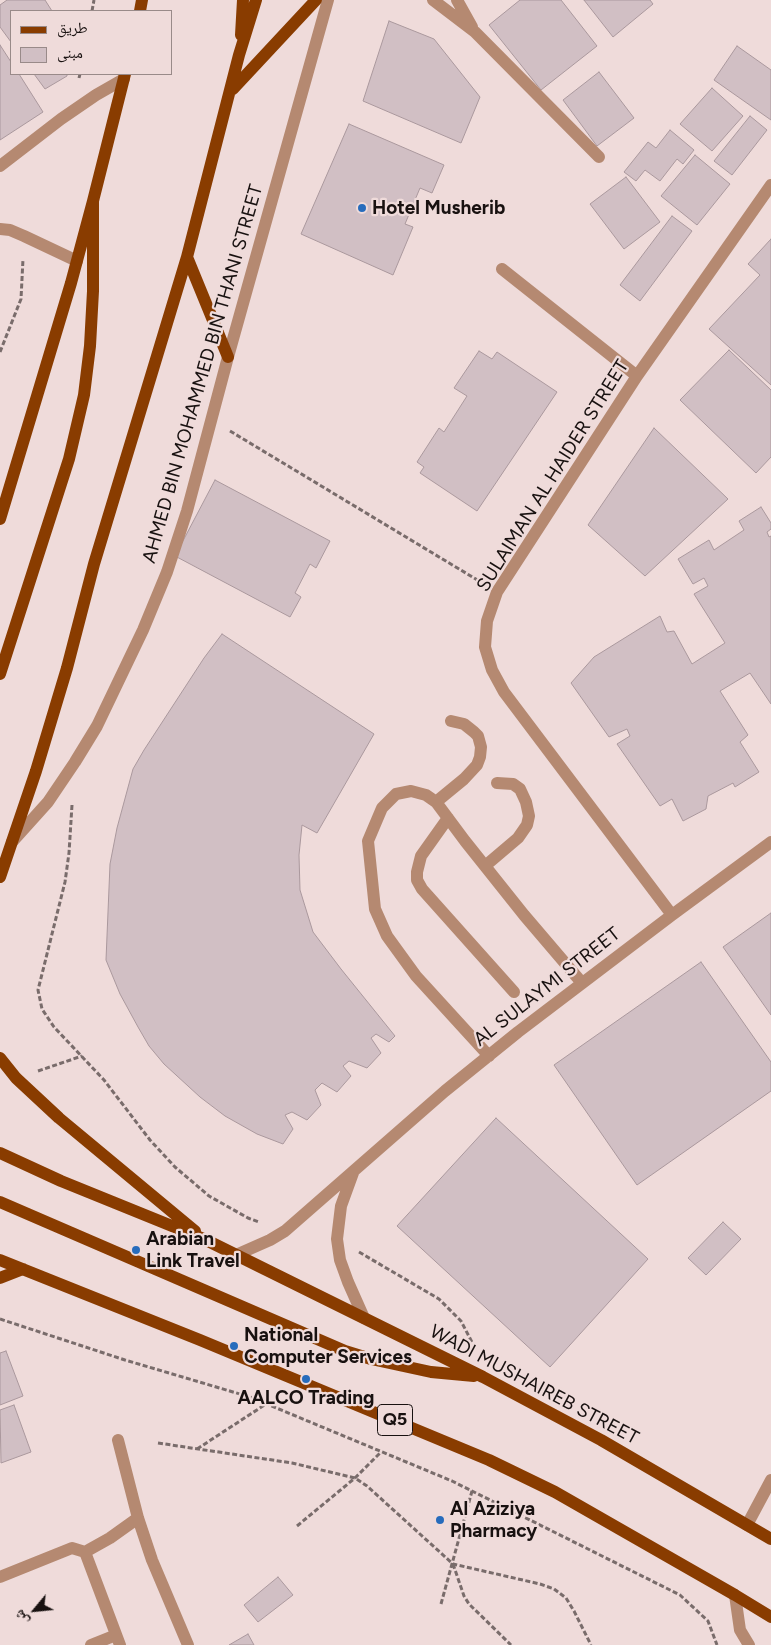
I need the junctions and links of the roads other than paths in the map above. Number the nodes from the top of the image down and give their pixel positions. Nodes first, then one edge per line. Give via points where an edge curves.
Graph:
1 (243, 0) edge
2 (256, 0) edge
3 (316, 0) edge
4 (328, 0) edge
5 (433, 0) edge
6 (457, 0) edge
7 (475, 32) junction
8 (239, 55) junction
9 (124, 77) edge
10 (231, 91) junction
11 (599, 157) dead end
12 (0, 166) edge
13 (771, 185) edge
14 (94, 201) junction
15 (0, 229) edge
16 (187, 257) junction
17 (77, 261) junction
18 (502, 269) dead end
19 (228, 357) junction
20 (637, 376) junction
21 (0, 519) edge
22 (0, 674) edge
23 (452, 721) dead end
24 (497, 782) dead end
25 (436, 802) junction
26 (448, 818) junction
27 (12, 842) junction
28 (771, 842) edge
29 (485, 866) junction
30 (0, 876) edge
31 (672, 915) junction
32 (582, 983) junction
33 (514, 992) dead end
34 (489, 1056) junction
35 (0, 1058) edge
36 (0, 1153) edge
37 (354, 1172) junction
38 (0, 1202) edge
39 (204, 1239) junction
40 (236, 1254) junction
41 (0, 1260) edge
42 (23, 1269) junction
43 (0, 1278) edge
44 (364, 1318) junction
45 (484, 1377) junction
46 (118, 1440) dead end
47 (771, 1480) edge
48 (138, 1518) junction
49 (747, 1525) junction
50 (771, 1539) edge
51 (85, 1552) junction
52 (0, 1577) edge
53 (735, 1594) junction
54 (771, 1617) edge
55 (118, 1640) edge
56 (746, 1643) edge
57 (91, 1645) edge
58 (188, 1645) edge

1 - 8 main road
2 - 8 main road, AHMED BIN MOHAMMED BIN THANI STREET
3 - 10 main road
4 - 19 street, AHMED BIN MOHAMMED BIN THANI STREET
5 - 7 street
6 - 7 street
7 - 11 street
8 - 10 main road, AHMED BIN MOHAMMED BIN THANI STREET
9 - 12 street via 61,119
9 - 14 main road
10 - 16 main road, AHMED BIN MOHAMMED BIN THANI STREET
13 - 20 street, SULAIMAN AL HAIDER STREET
14 - 17 main road
14 - 22 main road via 93,300 82,404 69,459
15 - 17 street via 10,230
16 - 19 main road
16 - 27 main road, AHMED BIN MOHAMMED BIN THANI STREET via 94,564 67,668
17 - 21 main road
18 - 20 street
19 - 27 street, AHMED BIN MOHAMMED BIN THANI STREET via 184,520 143,630 97,726 75,762 48,802
20 - 31 street, SULAIMAN AL HAIDER STREET via 497,592 487,621 485,647 504,692
23 - 25 street via 464,724 478,736 480,757 464,779
24 - 29 street via 513,784 520,789 529,816 518,838
25 - 26 street
25 - 34 street via 411,791 396,794 382,808 368,841 375,909 387,936 416,976
26 - 29 street
26 - 33 street via 421,856 417,880 422,890
27 - 30 main road, AHMED BIN MOHAMMED BIN THANI STREET
28 - 31 street, AL SULAYMI STREET
29 - 32 street
31 - 32 street, AL SULAYMI STREET
32 - 34 street, AL SULAYMI STREET
34 - 37 street, AL SULAYMI STREET
35 - 39 main road via 16,1078 59,1118
36 - 39 main road, WADI MUSHAIREB STREET
37 - 40 street, AL SULAYMI STREET via 286,1231
37 - 44 street, AL SULAYMI STREET via 340,1206 336,1239 340,1260
38 - 45 main road via 345,1351 431,1372
39 - 40 main road, WADI MUSHAIREB STREET
40 - 44 main road, WADI MUSHAIREB STREET
41 - 42 main road, Q5
42 - 43 main road
42 - 53 main road, Q5 via 489,1460 555,1492
44 - 45 main road, WADI MUSHAIREB STREET
45 - 49 main road, WADI MUSHAIREB STREET
46 - 48 street
47 - 49 street
48 - 51 street
48 - 58 street
49 - 50 main road, WADI MUSHAIREB STREET
51 - 52 street via 72,1548
51 - 55 street
53 - 54 main road, Q5
53 - 56 street via 740,1630
55 - 57 street

